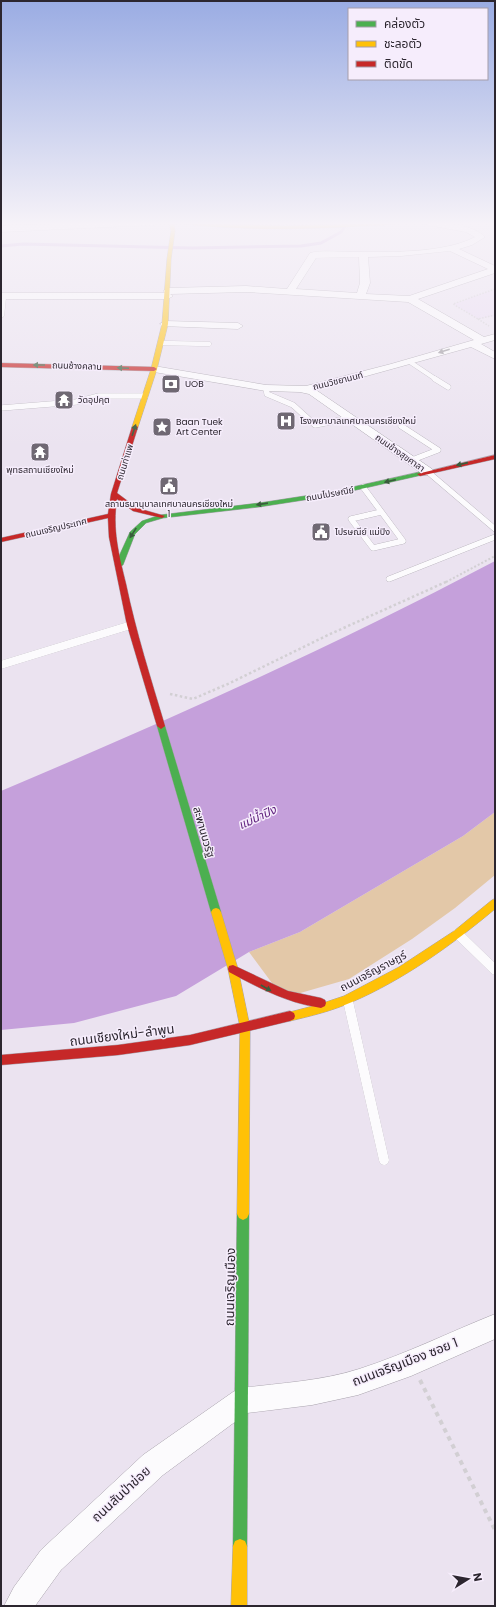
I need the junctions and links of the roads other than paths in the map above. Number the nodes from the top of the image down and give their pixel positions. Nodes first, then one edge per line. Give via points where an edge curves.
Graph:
1 (3, 296) edge
2 (168, 297) edge
3 (377, 297) edge
4 (416, 297) edge
5 (410, 299) junction
6 (2, 315) dead end
7 (165, 324) junction
8 (238, 326) dead end
9 (495, 337) edge
10 (477, 341) junction
11 (161, 342) junction
12 (209, 344) dead end
13 (495, 356) edge
14 (410, 362) junction
15 (1, 365) edge
16 (154, 369) junction
17 (448, 387) dead end
18 (266, 388) junction
19 (314, 390) junction
20 (145, 396) junction
21 (2, 408) edge
22 (351, 418) junction
23 (401, 426) dead end
24 (495, 457) edge
25 (412, 460) junction
26 (428, 472) junction
27 (363, 488) junction
28 (114, 494) junction
29 (381, 512) junction
30 (111, 515) junction
31 (162, 516) junction
32 (495, 529) edge
33 (495, 537) edge
34 (1, 540) edge
35 (119, 565) junction
36 (390, 579) dead end
37 (131, 624) junction
38 (1, 665) edge
39 (153, 701) joint
40 (495, 903) edge
41 (458, 934) junction
42 (232, 969) junction
43 (495, 970) edge
44 (348, 999) junction
45 (245, 1027) junction
46 (1, 1060) edge
47 (384, 1160) dead end
48 (493, 1331) edge
49 (242, 1401) junction
50 (19, 1606) edge
51 (239, 1606) edge

1 - 6 lane
2 - 7 main road, ถนนท่าแพ
3 - 5 street
4 - 5 street
5 - 10 street
7 - 8 street
7 - 11 main road, ถนนท่าแพ
9 - 10 street, ถนนวิชยานนท์
10 - 13 street
10 -> 14 street, ถนนวิชยานนท์
11 - 12 lane
11 - 16 main road, ถนนท่าแพ
14 - 17 lane
14 - 19 street, ถนนวิชยานนท์
16 -> 15 main road, ถนนช้างคลาน
16 - 18 street, ถนนวิชยานนท์
16 - 20 main road, ถนนท่าแพ
18 - 19 street, ถนนวิชยานนท์
18 - 22 lane via 267,394 294,405 315,426
19 - 22 street, ถนนข้างสุขศาลา
20 - 21 lane via 99,396 76,402
28 -> 20 main road, ถนนท่าแพ
22 - 25 street, ถนนข้างสุขศาลา
23 - 25 lane via 438,450
24 -> 26 main road, ถนนไปรษณีย์
25 - 26 street, ถนนข้างสุขศาลา
26 -> 27 main road, ถนนไปรษณีย์
26 - 32 lane
27 - 29 lane
27 -> 31 main road, ถนนไปรษณีย์ via 259,505
28 - 30 main road, ถนนท่าแพ
28 - 31 main road, ถนนไปรษณีย์ via 135,510
29 - 29 lane via 403,541 373,548 351,519
30 - 34 main road, ถนนเจริญประเทศ
30 - 35 main road, ถนนท่าแพ via 114,548
31 -> 35 main road, ถนนไปรษณีย์ via 144,522 132,533
33 - 36 lane
35 - 37 main road, ถนนท่าแพ
37 - 38 lane
37 - 39 main road, ถนนท่าแพ
39 - 42 main road, สะพานนวรัฐ
40 - 41 main road, ถนนเจริญราษฎร์
41 - 43 lane
41 - 44 main road, ถนนเจริญราษฎร์ via 403,970
42 -> 44 main road via 276,994 299,1002 321,1003
42 - 45 main road, ถนนเจริญเมือง
44 - 45 main road, ถนนเจริญราษฎร์ via 317,1010
44 - 47 lane
45 - 46 main road, ถนนเชียงใหม่-ลำพูน via 190,1040 118,1050
45 - 49 main road, ถนนเจริญเมือง
48 - 49 street, ถนนเจริญเมือง ซอย 1 via 358,1382 312,1392
49 - 50 street, ถนนสันป่าข่อย via 153,1465 51,1560
49 - 51 main road, ถนนเจริญเมือง

